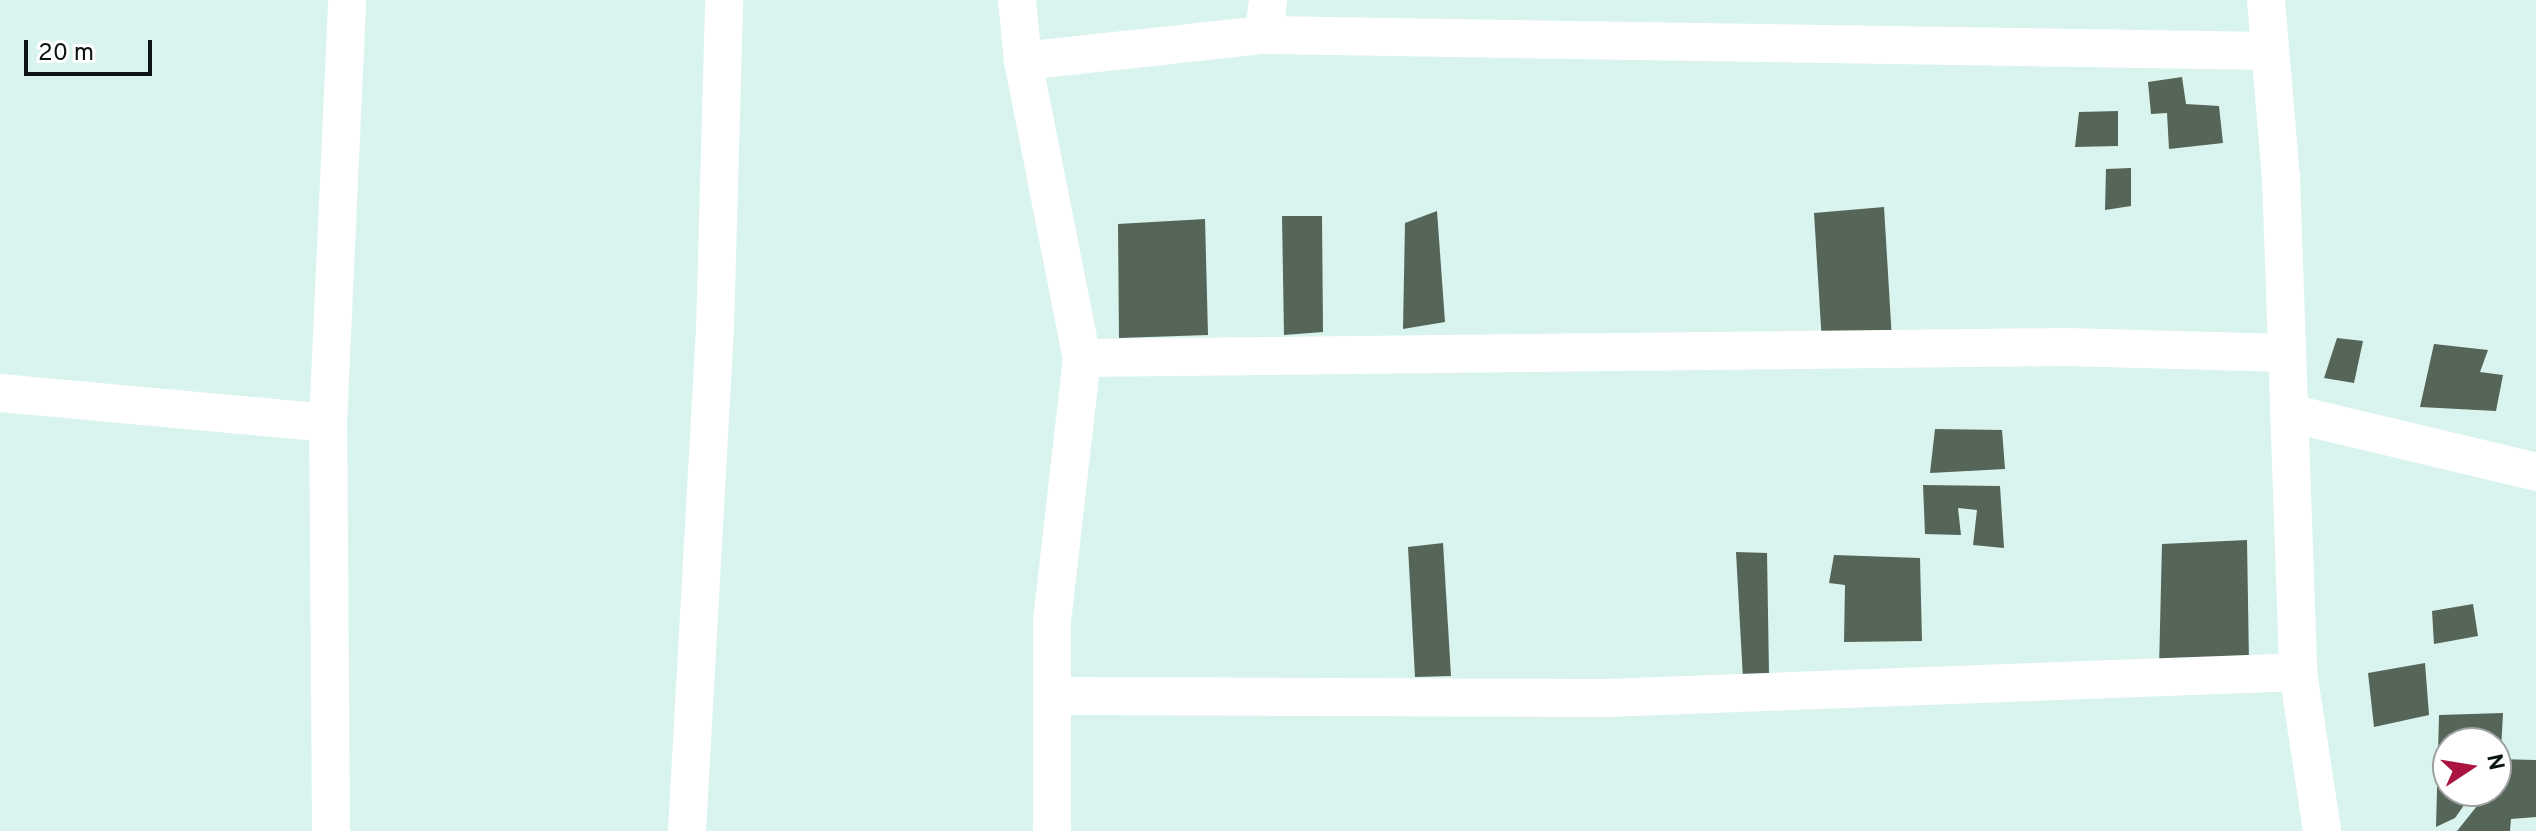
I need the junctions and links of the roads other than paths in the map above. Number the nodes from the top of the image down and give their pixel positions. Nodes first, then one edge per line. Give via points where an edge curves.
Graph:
1 (347, 0) edge
2 (724, 0) edge
3 (1017, 0) edge
4 (2266, 0) edge
5 (1266, 17) edge
6 (2270, 51) junction
7 (1023, 61) junction
8 (2286, 353) junction
9 (1082, 358) junction
10 (0, 393) edge
11 (2289, 413) junction
12 (328, 423) junction
13 (2536, 472) edge
14 (2298, 672) junction
15 (1055, 696) junction
16 (331, 831) edge
17 (687, 831) edge
18 (1052, 831) edge
19 (2322, 831) edge

1 - 12 street
2 - 17 street via 715,329
3 - 7 street
4 - 6 street
5 - 6 street
5 - 7 street
6 - 8 street via 2281,177
7 - 9 street
8 - 9 street via 2067,347
8 - 11 street
9 - 15 street via 1052,620
10 - 12 street
11 - 13 street
11 - 14 street
12 - 16 street
14 - 15 street via 1607,698
14 - 19 street
15 - 18 street

